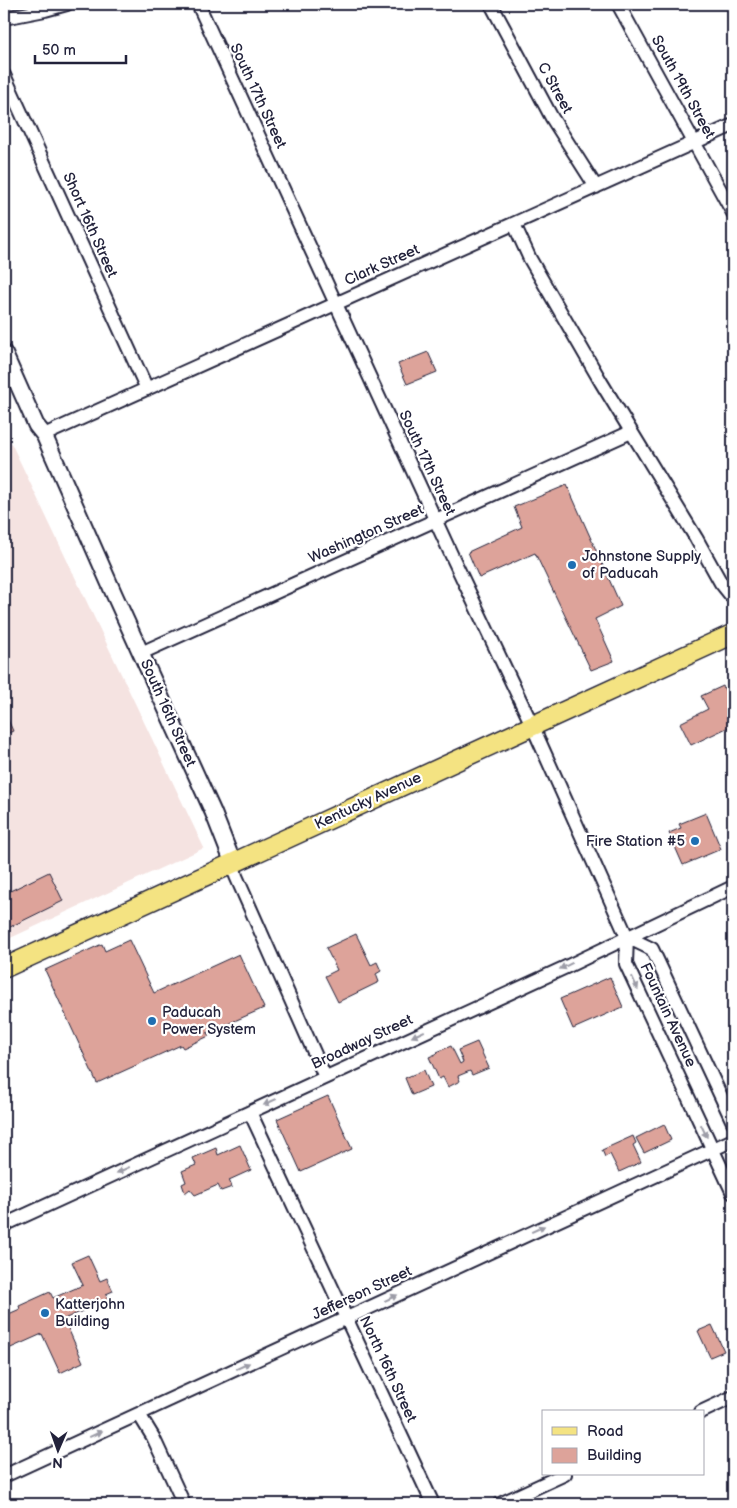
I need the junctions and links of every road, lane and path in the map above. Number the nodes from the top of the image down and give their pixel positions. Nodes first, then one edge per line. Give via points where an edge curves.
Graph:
1 (67, 4) edge
2 (198, 4) edge
3 (491, 4) edge
4 (618, 4) edge
5 (4, 18) edge
6 (4, 75) edge
7 (733, 124) edge
8 (695, 142) junction
9 (596, 187) junction
10 (733, 213) edge
11 (514, 224) junction
12 (336, 304) junction
13 (4, 353) edge
14 (147, 389) junction
15 (631, 432) junction
16 (44, 435) junction
17 (436, 520) junction
18 (733, 598) edge
19 (733, 634) edge
20 (141, 653) junction
21 (532, 725) junction
22 (233, 864) junction
23 (733, 887) edge
24 (627, 937) junction
25 (4, 968) edge
26 (325, 1077) junction
27 (250, 1112) junction
28 (733, 1122) edge
29 (733, 1140) edge
30 (713, 1149) junction
31 (733, 1194) edge
32 (4, 1225) edge
33 (347, 1318) junction
34 (733, 1397) edge
35 (704, 1411) edge
36 (139, 1414) junction
37 (4, 1476) edge
38 (561, 1476) edge
39 (184, 1504) edge
40 (433, 1504) edge
41 (500, 1504) edge

1 - 5 street
2 - 12 street, South 17th Street
3 - 9 street, C Street via 552,118
4 - 8 street, South 19th Street
6 - 14 street, Short 16th Street
7 - 8 street, Clark Street
8 - 9 street, Clark Street
8 - 10 street, South 19th Street
9 - 11 street, Clark Street
11 - 12 street, Clark Street
11 - 15 street via 540,277
12 - 14 street, Clark Street
12 - 17 street, South 17th Street
13 - 16 street, South 16th Street via 36,425
14 - 16 street, Clark Street
15 - 17 street, Washington Street
15 - 18 street via 720,583
16 - 20 street, South 16th Street
17 - 20 street, Washington Street
17 - 21 street, South 17th Street
19 - 21 main road, Kentucky Avenue
20 - 22 street, South 16th Street
21 - 22 main road, Kentucky Avenue
21 - 24 street, South 17th Street
22 - 25 main road, Kentucky Avenue
22 - 26 street, South 16th Street
23 - 24 street, Broadway Street
24 -> 26 street, Broadway Street
24 - 28 street, Fountain Avenue via 652,949
24 -> 30 street, Fountain Avenue via 626,964
26 -> 27 street, Broadway Street
27 -> 32 street, Broadway Street
27 - 33 street, North 16th Street
29 - 30 street, Jefferson Street
30 - 31 street, Fountain Avenue
33 -> 30 street, Jefferson Street
36 -> 33 street, Jefferson Street
33 - 40 street, North 16th Street
34 - 35 street
37 -> 36 street, Jefferson Street
36 - 39 street
38 - 41 street

